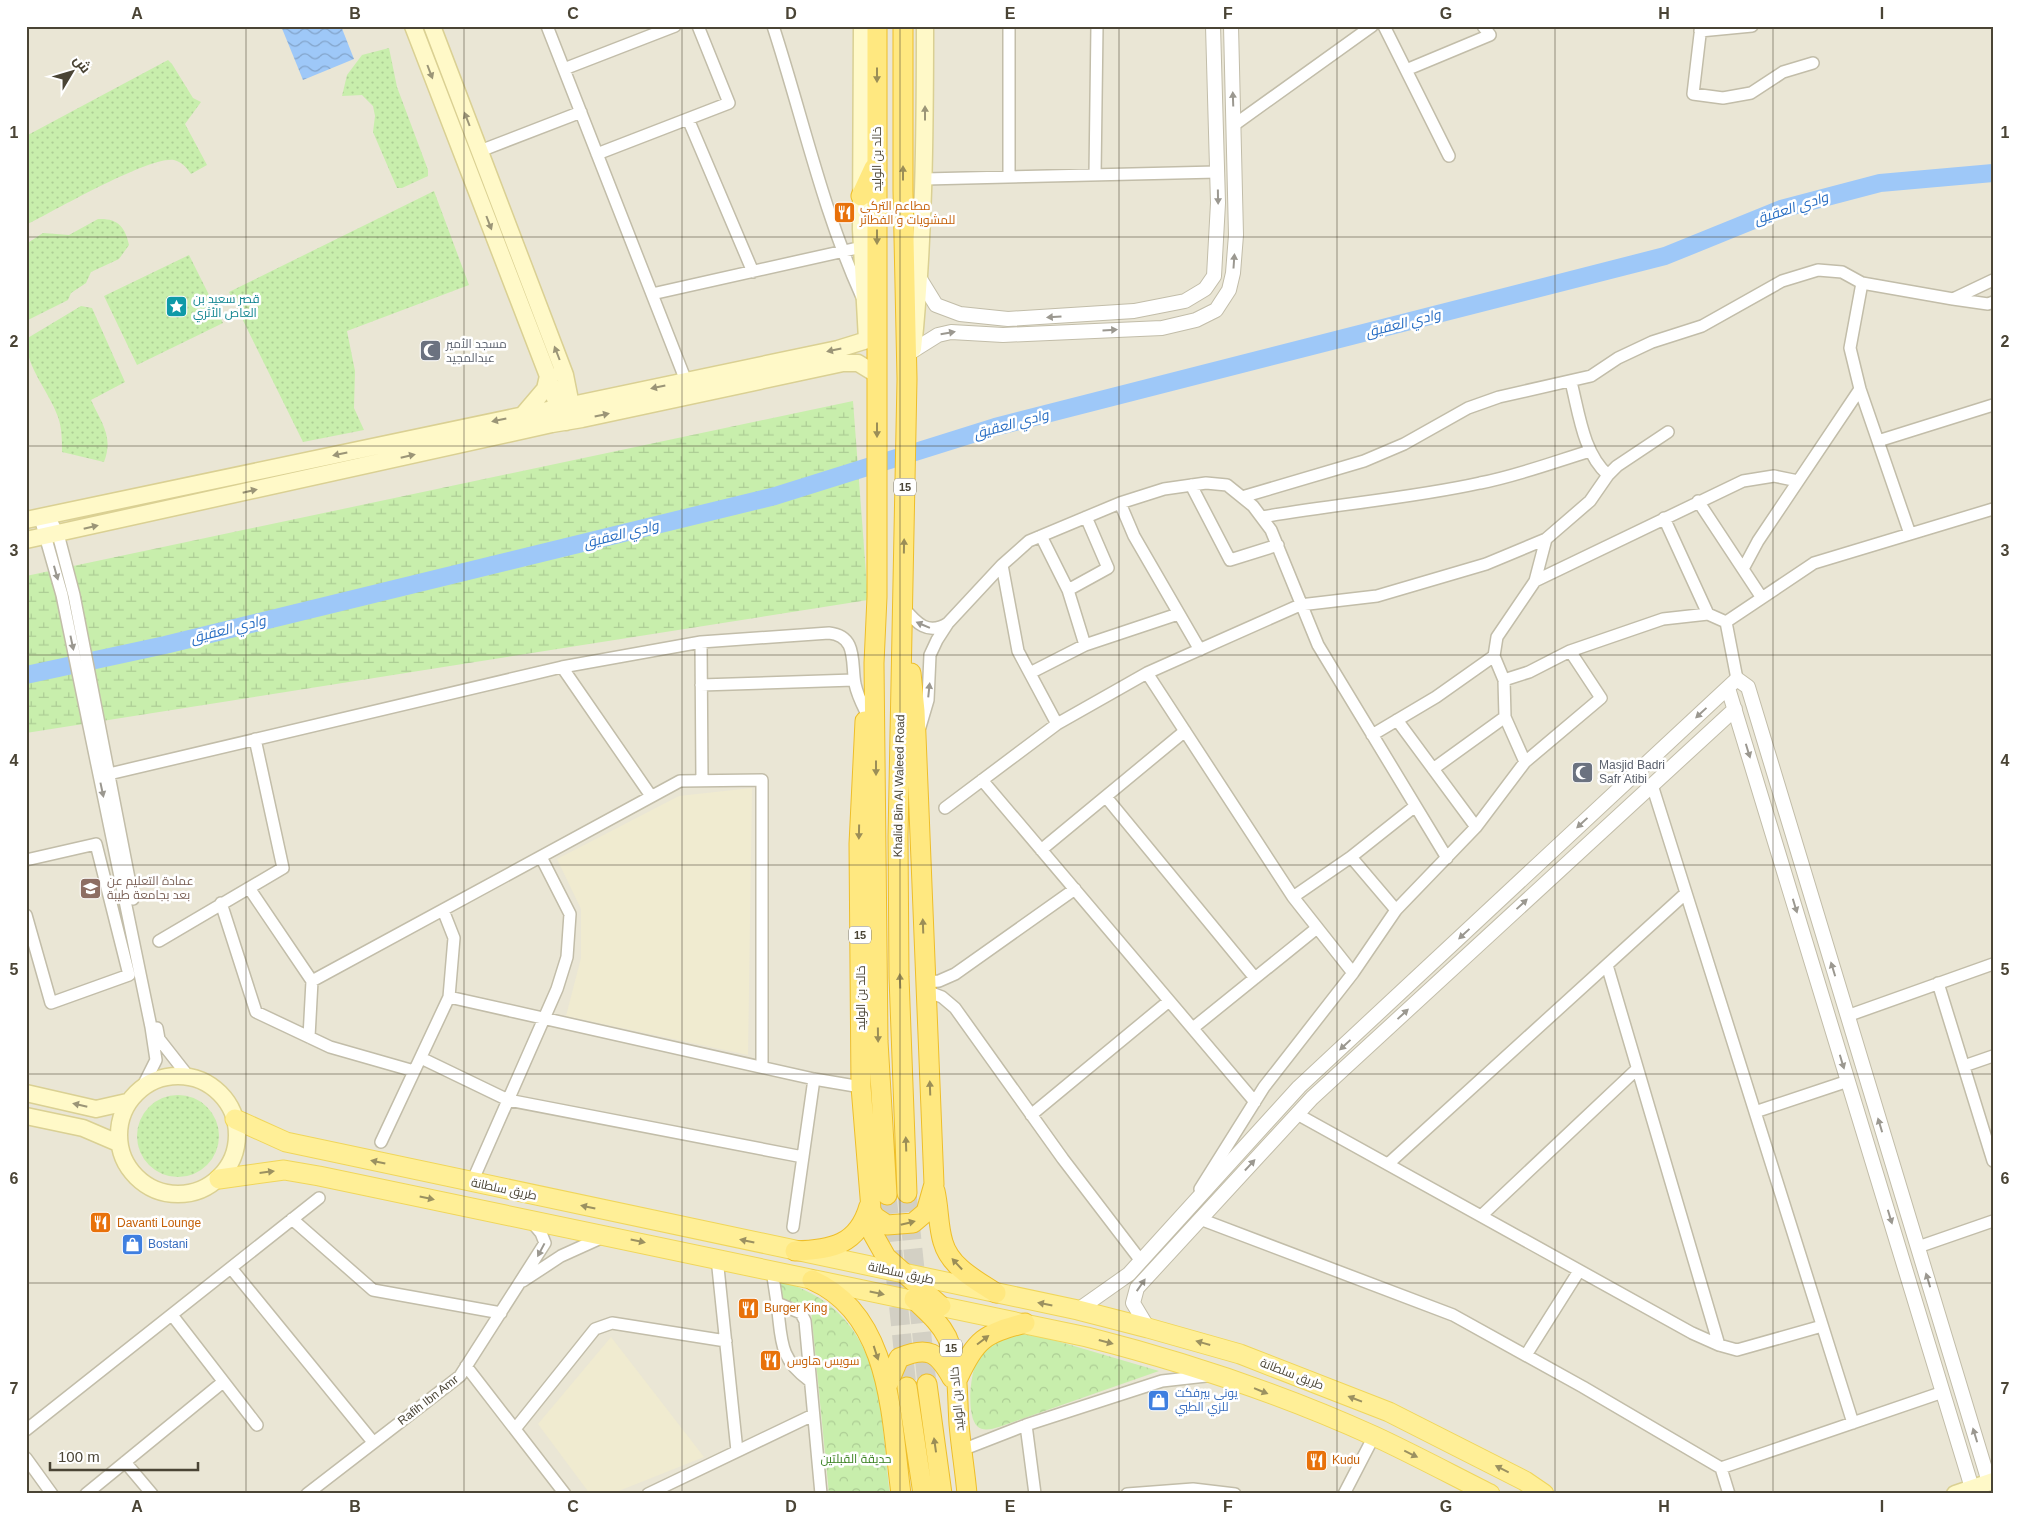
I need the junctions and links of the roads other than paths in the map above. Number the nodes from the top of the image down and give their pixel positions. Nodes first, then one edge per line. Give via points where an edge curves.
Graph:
1 (413, 26) edge
2 (432, 26) edge
3 (547, 26) edge
4 (674, 26) edge
5 (698, 26) edge
6 (773, 26) edge
7 (862, 26) edge
8 (877, 26) edge
9 (903, 26) edge
10 (925, 26) edge
11 (1009, 26) edge
12 (1097, 26) edge
13 (1213, 26) edge
14 (1231, 26) edge
15 (1372, 26) edge
16 (1384, 26) edge
17 (1483, 26) edge
18 (1752, 26) edge
19 (1701, 28) edge
20 (661, 29) edge
21 (1813, 63) dead end
22 (564, 69) junction
23 (1406, 70) junction
24 (581, 112) junction
25 (688, 119) junction
26 (1234, 125) junction
27 (480, 152) junction
28 (597, 154) junction
29 (1449, 156) dead end
30 (877, 162) junction
31 (1217, 172) junction
32 (1095, 175) junction
33 (1009, 177) junction
34 (925, 179) junction
35 (861, 196) junction
36 (862, 246) junction
37 (841, 251) junction
38 (753, 272) junction
39 (920, 279) junction
40 (1993, 280) edge
41 (1862, 284) junction
42 (652, 294) junction
43 (1953, 299) junction
44 (1993, 302) edge
45 (866, 305) junction
46 (1008, 319) junction
47 (872, 335) junction
48 (1007, 335) junction
49 (908, 364) junction
50 (566, 375) junction
51 (548, 376) junction
52 (877, 378) junction
53 (686, 381) junction
54 (1571, 382) junction
55 (1860, 389) junction
56 (589, 401) junction
57 (1993, 405) edge
58 (565, 412) junction
59 (522, 416) junction
60 (1668, 432) dead end
61 (1878, 441) junction
62 (1590, 452) junction
63 (1608, 475) junction
64 (1798, 481) junction
65 (1192, 485) junction
66 (1242, 498) junction
67 (1698, 501) junction
68 (1120, 503) junction
69 (1993, 509) edge
70 (1086, 517) junction
71 (1262, 517) junction
72 (39, 518) edge
73 (1664, 518) junction
74 (1910, 534) junction
75 (52, 535) junction
76 (1041, 536) junction
77 (1546, 539) junction
78 (26, 540) edge
79 (1278, 544) junction
80 (1002, 565) junction
81 (1743, 569) junction
82 (1535, 581) junction
83 (1068, 590) junction
84 (1762, 598) junction
85 (903, 601) junction
86 (1300, 605) junction
87 (1178, 614) junction
88 (1708, 614) junction
89 (1726, 622) junction
90 (948, 623) junction
91 (702, 642) junction
92 (1084, 645) junction
93 (1200, 650) junction
94 (1570, 651) junction
95 (902, 656) junction
96 (1494, 656) junction
97 (874, 663) junction
98 (562, 667) junction
99 (1147, 673) junction
100 (1030, 674) junction
101 (854, 680) junction
102 (1504, 680) junction
103 (1733, 683) junction
104 (701, 685) junction
105 (1735, 709) junction
106 (865, 710) junction
107 (1505, 717) junction
108 (1397, 720) junction
109 (1057, 724) junction
110 (1185, 732) junction
111 (1372, 735) junction
112 (916, 737) junction
113 (255, 739) junction
114 (98, 740) junction
115 (1525, 762) junction
116 (1433, 769) junction
117 (109, 774) junction
118 (702, 780) junction
119 (982, 780) junction
120 (1652, 785) junction
121 (651, 796) junction
122 (1106, 797) junction
123 (1414, 807) junction
124 (944, 808) dead end
125 (1476, 827) junction
126 (1041, 850) junction
127 (541, 857) junction
128 (1351, 857) junction
129 (1447, 858) junction
130 (26, 860) edge
131 (248, 888) junction
132 (1075, 889) junction
133 (1686, 893) junction
134 (1293, 897) junction
135 (221, 903) junction
136 (443, 910) junction
137 (1396, 910) junction
138 (26, 915) edge
139 (1317, 928) junction
140 (159, 941) dead end
141 (1993, 964) edge
142 (1607, 965) junction
143 (1353, 973) junction
144 (1255, 978) junction
145 (312, 981) junction
146 (1938, 983) junction
147 (926, 986) junction
148 (449, 997) junction
149 (1170, 1001) junction
150 (1847, 1016) junction
151 (544, 1018) junction
152 (1193, 1028) junction
153 (309, 1038) junction
154 (1993, 1056) edge
155 (421, 1058) junction
156 (1964, 1066) junction
157 (762, 1067) junction
158 (1637, 1069) junction
159 (414, 1071) junction
160 (188, 1076) junction
161 (814, 1078) junction
162 (1848, 1081) junction
163 (143, 1086) junction
164 (861, 1087) junction
165 (26, 1093) edge
166 (508, 1100) junction
167 (127, 1102) junction
168 (1255, 1102) junction
169 (1755, 1112) junction
170 (1297, 1114) junction
171 (1031, 1115) junction
172 (26, 1116) edge
173 (235, 1119) junction
174 (381, 1142) dead end
175 (118, 1143) junction
176 (803, 1157) junction
177 (1993, 1162) edge
178 (1388, 1164) junction
179 (219, 1179) junction
180 (472, 1182) junction
181 (933, 1186) junction
182 (907, 1192) tunnel mouth
183 (887, 1195) tunnel mouth
184 (319, 1198) dead end
185 (869, 1207) junction
186 (1188, 1209) junction
187 (1481, 1216) junction
188 (529, 1219) junction
189 (1200, 1219) junction
190 (292, 1220) junction
191 (1993, 1221) edge
192 (793, 1227) dead end
193 (608, 1235) junction
194 (1918, 1247) junction
195 (795, 1251) junction
196 (717, 1258) junction
197 (1141, 1261) junction
198 (231, 1268) junction
199 (772, 1270) junction
200 (885, 1270) junction
201 (1579, 1271) junction
202 (904, 1274) junction
203 (812, 1280) junction
204 (522, 1282) junction
205 (996, 1293) junction
206 (916, 1301) junction
207 (777, 1304) junction
208 (941, 1306) junction
209 (1078, 1310) junction
210 (501, 1313) junction
211 (172, 1315) junction
212 (1025, 1323) junction
213 (1822, 1326) junction
214 (1148, 1328) junction
215 (726, 1341) junction
216 (1719, 1345) junction
217 (1526, 1355) junction
218 (466, 1366) junction
219 (1218, 1376) junction
220 (224, 1382) junction
221 (810, 1382) junction
222 (957, 1382) junction
223 (927, 1384) tunnel mouth
224 (887, 1386) junction
225 (907, 1387) tunnel mouth
226 (1942, 1392) junction
227 (813, 1416) junction
228 (1853, 1423) junction
229 (1026, 1425) junction
230 (258, 1426) dead end
231 (515, 1429) junction
232 (26, 1430) edge
233 (1374, 1436) junction
234 (373, 1442) junction
235 (962, 1450) junction
236 (737, 1452) junction
237 (26, 1458) edge
238 (126, 1462) junction
239 (1721, 1468) junction
240 (1991, 1481) edge
241 (1972, 1488) junction
242 (52, 1494) edge
243 (86, 1494) edge
244 (152, 1494) edge
245 (306, 1494) edge
246 (565, 1494) edge
247 (648, 1494) edge
248 (821, 1494) edge
249 (901, 1494) edge
250 (923, 1494) edge
251 (942, 1494) edge
252 (967, 1494) edge
253 (1035, 1494) edge
254 (1127, 1494) edge
255 (1235, 1494) edge
256 (1344, 1494) edge
257 (1490, 1494) edge
258 (1544, 1494) edge
259 (1729, 1494) edge
260 (1955, 1494) edge

1 -> 51 main road
27 -> 2 main road
3 - 22 street
4 - 20 street
5 - 25 street via 729,103
6 - 37 street
7 - 35 main road
8 -> 30 highway, خالد بن الوليد / 15
49 -> 9 highway, خالد بن الوليد / 15
34 -> 10 main road
11 - 33 street
12 - 32 street
13 - 31 street
26 -> 14 street
15 - 26 street
16 - 23 street
17 - 23 street via 1490,35
18 - 19 street
19 - 21 street via 1693,94 1723,98 1751,93 1783,72
20 - 22 street
22 - 24 street
23 - 29 street
24 - 27 street
24 - 28 street
25 - 28 street
25 - 38 street
48 -> 26 street via 1162,328 1196,320 1216,310 1229,290 1234,273
50 -> 27 main road
28 - 42 street
30 - 35 highway
30 -> 47 highway, خالد بن الوليد / 15
31 - 32 street
31 -> 46 street via 1214,276 1205,289 1184,301 1134,311
32 - 33 street
33 - 34 street
34 - 39 main road
35 - 36 main road
36 - 37 street
36 - 45 main road
37 - 38 street
37 - 45 street
38 - 42 street
39 - 46 street via 936,305 960,314
39 - 49 main road
40 - 43 street
41 - 43 street
41 - 54 street via 1842,272 1818,270 1782,281 1702,326 1652,342 1618,358 1591,376
41 - 55 street via 1850,348
42 - 53 street
43 - 44 street
45 - 47 main road
46 - 48 street
47 - 52 highway, خالد بن الوليد / 15
47 -> 53 main road via 838,349
49 -> 48 street via 938,335 951,332
85 -> 49 highway, Khalid Bin Al Waleed Road / 15
50 - 51 main road
50 - 56 main road via 573,392
50 - 58 main road
51 - 58 main road
51 - 59 main road via 544,389
58 -> 52 main road via 843,362 858,363
52 -> 97 highway, Khalid Bin Al Waleed Road / 15
53 -> 56 main road
54 - 62 street
54 - 66 street via 1499,397 1468,408 1404,444 1364,461
55 - 61 street
55 - 64 street
56 - 58 main road
57 - 61 street
58 - 59 main road
75 -> 58 main road
59 -> 72 main road
60 - 63 street via 1638,450
61 - 74 street
62 - 63 street via 1598,467
62 - 71 street via 1481,483
63 - 77 street via 1590,501
64 - 67 street via 1774,476 1742,481
64 - 81 street
65 - 66 street via 1227,486
65 - 68 street via 1164,489
65 - 79 street via 1230,560
66 - 71 street
67 - 73 street
67 - 81 street
68 - 70 street
68 - 87 street via 1134,536
69 - 74 street
70 - 76 street
70 - 83 street via 1108,568
71 - 79 street
72 - 75 street
73 - 82 street
73 - 88 street
74 - 84 street via 1814,563
75 - 78 main road
75 - 114 street
76 - 80 street via 1029,541
76 - 83 street
77 - 82 street
77 - 86 street via 1486,564 1377,596
79 - 86 street
80 - 90 street
80 - 100 street via 1018,651
81 - 84 street
82 - 96 street via 1497,637
83 - 92 street
84 - 89 street
90 -> 85 street via 938,628 922,627
85 - 95 highway, Khalid Bin Al Waleed Road
86 - 93 street
86 - 111 street via 1318,645
87 - 92 street
87 - 93 street
88 - 89 street
88 - 94 street via 1663,619
89 - 103 street
112 -> 90 street via 928,700 930,655
91 - 98 street
91 - 101 street via 823,633 840,635 853,653
91 - 104 street
92 - 100 street
93 - 99 street
94 - 102 street via 1529,672
94 - 115 street via 1601,698
95 - 112 highway via 912,675
182 -> 95 highway, Khalid Bin Al Waleed Road via 899,977
96 - 102 street
96 - 108 street
97 - 106 highway, خالد بن الوليد / 15 via 866,678
97 -> 183 highway, Khalid Bin Al Waleed Road via 878,1041
98 - 113 street
98 - 121 street
99 - 109 street
99 - 110 street
100 - 109 street
101 - 104 street
101 - 106 street
102 - 107 street
103 - 105 street
150 -> 103 street via 1748,687
103 -> 186 street via 1299,1087
104 - 118 street
105 - 120 street
105 -> 162 street
106 -> 164 highway, خالد بن الوليد / 15 via 859,844
107 - 115 street
107 - 116 street
108 - 111 street
108 - 116 street
109 - 119 street
110 - 122 street
110 - 134 street
111 - 123 street
147 -> 112 highway
113 - 117 street
113 - 131 street via 283,868
114 - 117 street
114 -> 163 street via 156,1060
115 - 125 street
116 - 125 street
117 - 160 street via 159,1039
118 - 121 street via 680,781
118 - 157 street via 762,780
119 - 124 street
119 - 126 street
120 - 133 street
170 -> 120 street
121 - 127 street
122 - 126 street
122 - 144 street
123 - 128 street
123 - 129 street
125 - 129 street
126 - 132 street
127 - 136 street
127 - 151 street via 570,914 566,957
128 - 134 street
128 - 137 street
129 - 137 street
130 - 138 street via 96,844 129,975 51,1003
131 - 135 street
131 - 145 street
132 - 147 street via 955,974
132 - 149 street
133 - 142 street
133 - 169 street
134 - 139 street
135 - 140 street
135 - 153 street via 256,1012
136 - 145 street
136 - 148 street via 454,938
137 - 143 street
139 - 143 street
139 - 144 street
141 - 146 street
142 - 158 street
142 - 178 street
143 - 168 street
144 - 152 street
145 - 153 street
146 - 150 street
146 - 156 street
147 - 171 street via 955,1008
181 -> 147 highway
148 - 151 street
148 - 155 street
149 - 152 street
149 - 171 street
194 -> 150 street
151 - 157 street
151 - 166 street
152 - 168 street
153 - 159 street
154 - 156 street
155 - 159 street
155 - 166 street
156 - 177 street
157 - 161 street
158 - 187 street
158 - 216 street
159 - 174 street
160 - 163 main road via 165,1076
160 - 173 main road via 218,1091
161 - 164 street
161 - 176 street
162 - 169 street
162 -> 226 street
163 - 167 main road
164 - 185 highway, خالد بن الوليد / 15
167 -> 165 main road via 96,1109
166 - 176 street
166 - 180 street
167 - 175 main road via 119,1121
168 - 186 street
169 - 213 street
170 - 178 street
189 -> 170 street
171 - 197 street
172 - 175 main road via 83,1128
173 - 179 main road via 237,1142 231,1162
180 -> 173 main road, طريق سلطانة via 286,1142
175 - 179 main road via 127,1166 148,1187 164,1193 182,1195 201,1190
176 - 192 street
178 - 187 street
179 -> 188 main road, طريق سلطانة via 284,1170
195 -> 180 main road, طريق سلطانة
185 -> 181 highway via 875,1217 887,1225 913,1223 926,1212
205 -> 181 highway via 962,1270 951,1258 944,1244
184 - 190 street
185 - 195 highway via 863,1221 845,1241 822,1250
185 - 202 highway, خالد بن الوليد / 15 via 874,1240
186 - 197 street
187 - 201 street
188 - 193 main road, طريق سلطانة
188 -> 204 street, Rafih Ibn Amr via 545,1243
214 -> 189 street via 1133,1303 1137,1288
189 - 217 street via 1453,1315
190 - 198 street
190 - 210 street via 374,1290
191 - 194 street
193 -> 196 main road, طريق سلطانة
193 - 204 street via 561,1256
240 -> 194 street
195 - 200 main road, طريق سلطانة
196 - 199 main road, طريق سلطانة
196 - 215 street
197 - 209 street via 1114,1286
198 - 211 street
198 - 234 street
199 - 203 main road, طريق سلطانة
199 - 207 street
200 - 202 main road, طريق سلطانة
200 - 206 highway, خالد بن الوليد / 15
201 - 216 street via 1692,1334
201 - 217 street
202 - 205 main road, طريق سلطانة
202 - 208 highway, خالد بن الوليد / 15
203 -> 206 main road, طريق سلطانة
203 -> 224 highway via 843,1298 860,1318 872,1341
204 - 210 street, Rafih Ibn Amr
209 -> 205 main road, طريق سلطانة
206 - 208 main road, طريق سلطانة
206 - 222 highway, خالد بن الوليد / 15 via 946,1335
207 - 221 street via 786,1357
207 - 221 street via 801,1313 805,1321
208 - 212 main road, طريق سلطانة
209 - 214 main road, طريق سلطانة
210 - 218 street, Rafih Ibn Amr
211 - 220 street
211 - 232 street
212 -> 219 main road, طريق سلطانة via 1167,1358
222 -> 212 highway via 969,1354 978,1343 999,1330
213 - 216 street via 1737,1350
213 - 228 street
258 -> 214 main road, طريق سلطانة via 1525,1481 1389,1412 1240,1354
215 - 231 street via 612,1323 596,1329
215 - 236 street
217 - 239 street
218 - 231 street
218 - 234 street, Rafih Ibn Amr via 460,1376
219 - 229 street via 1162,1381
219 -> 233 main road, طريق سلطانة
220 - 230 street
220 - 238 street
221 - 227 street
222 - 224 highway via 937,1355 912,1352 899,1358
222 - 235 highway, خالد بن الوليد / 15
251 -> 223 highway
224 - 249 highway
225 - 250 highway
226 - 228 street
226 - 241 street
227 - 236 street
227 - 248 street
228 - 239 street
229 - 235 street
229 - 253 street
231 - 246 street
233 - 256 street
233 -> 257 main road, طريق سلطانة
234 - 245 street, Rafih Ibn Amr
235 - 252 highway, خالد بن الوليد / 15
236 - 247 street
237 - 242 street
238 - 243 street
238 - 244 street
239 - 259 street
240 - 241 main road
241 - 260 main road
254 - 255 street via 1193,1489

